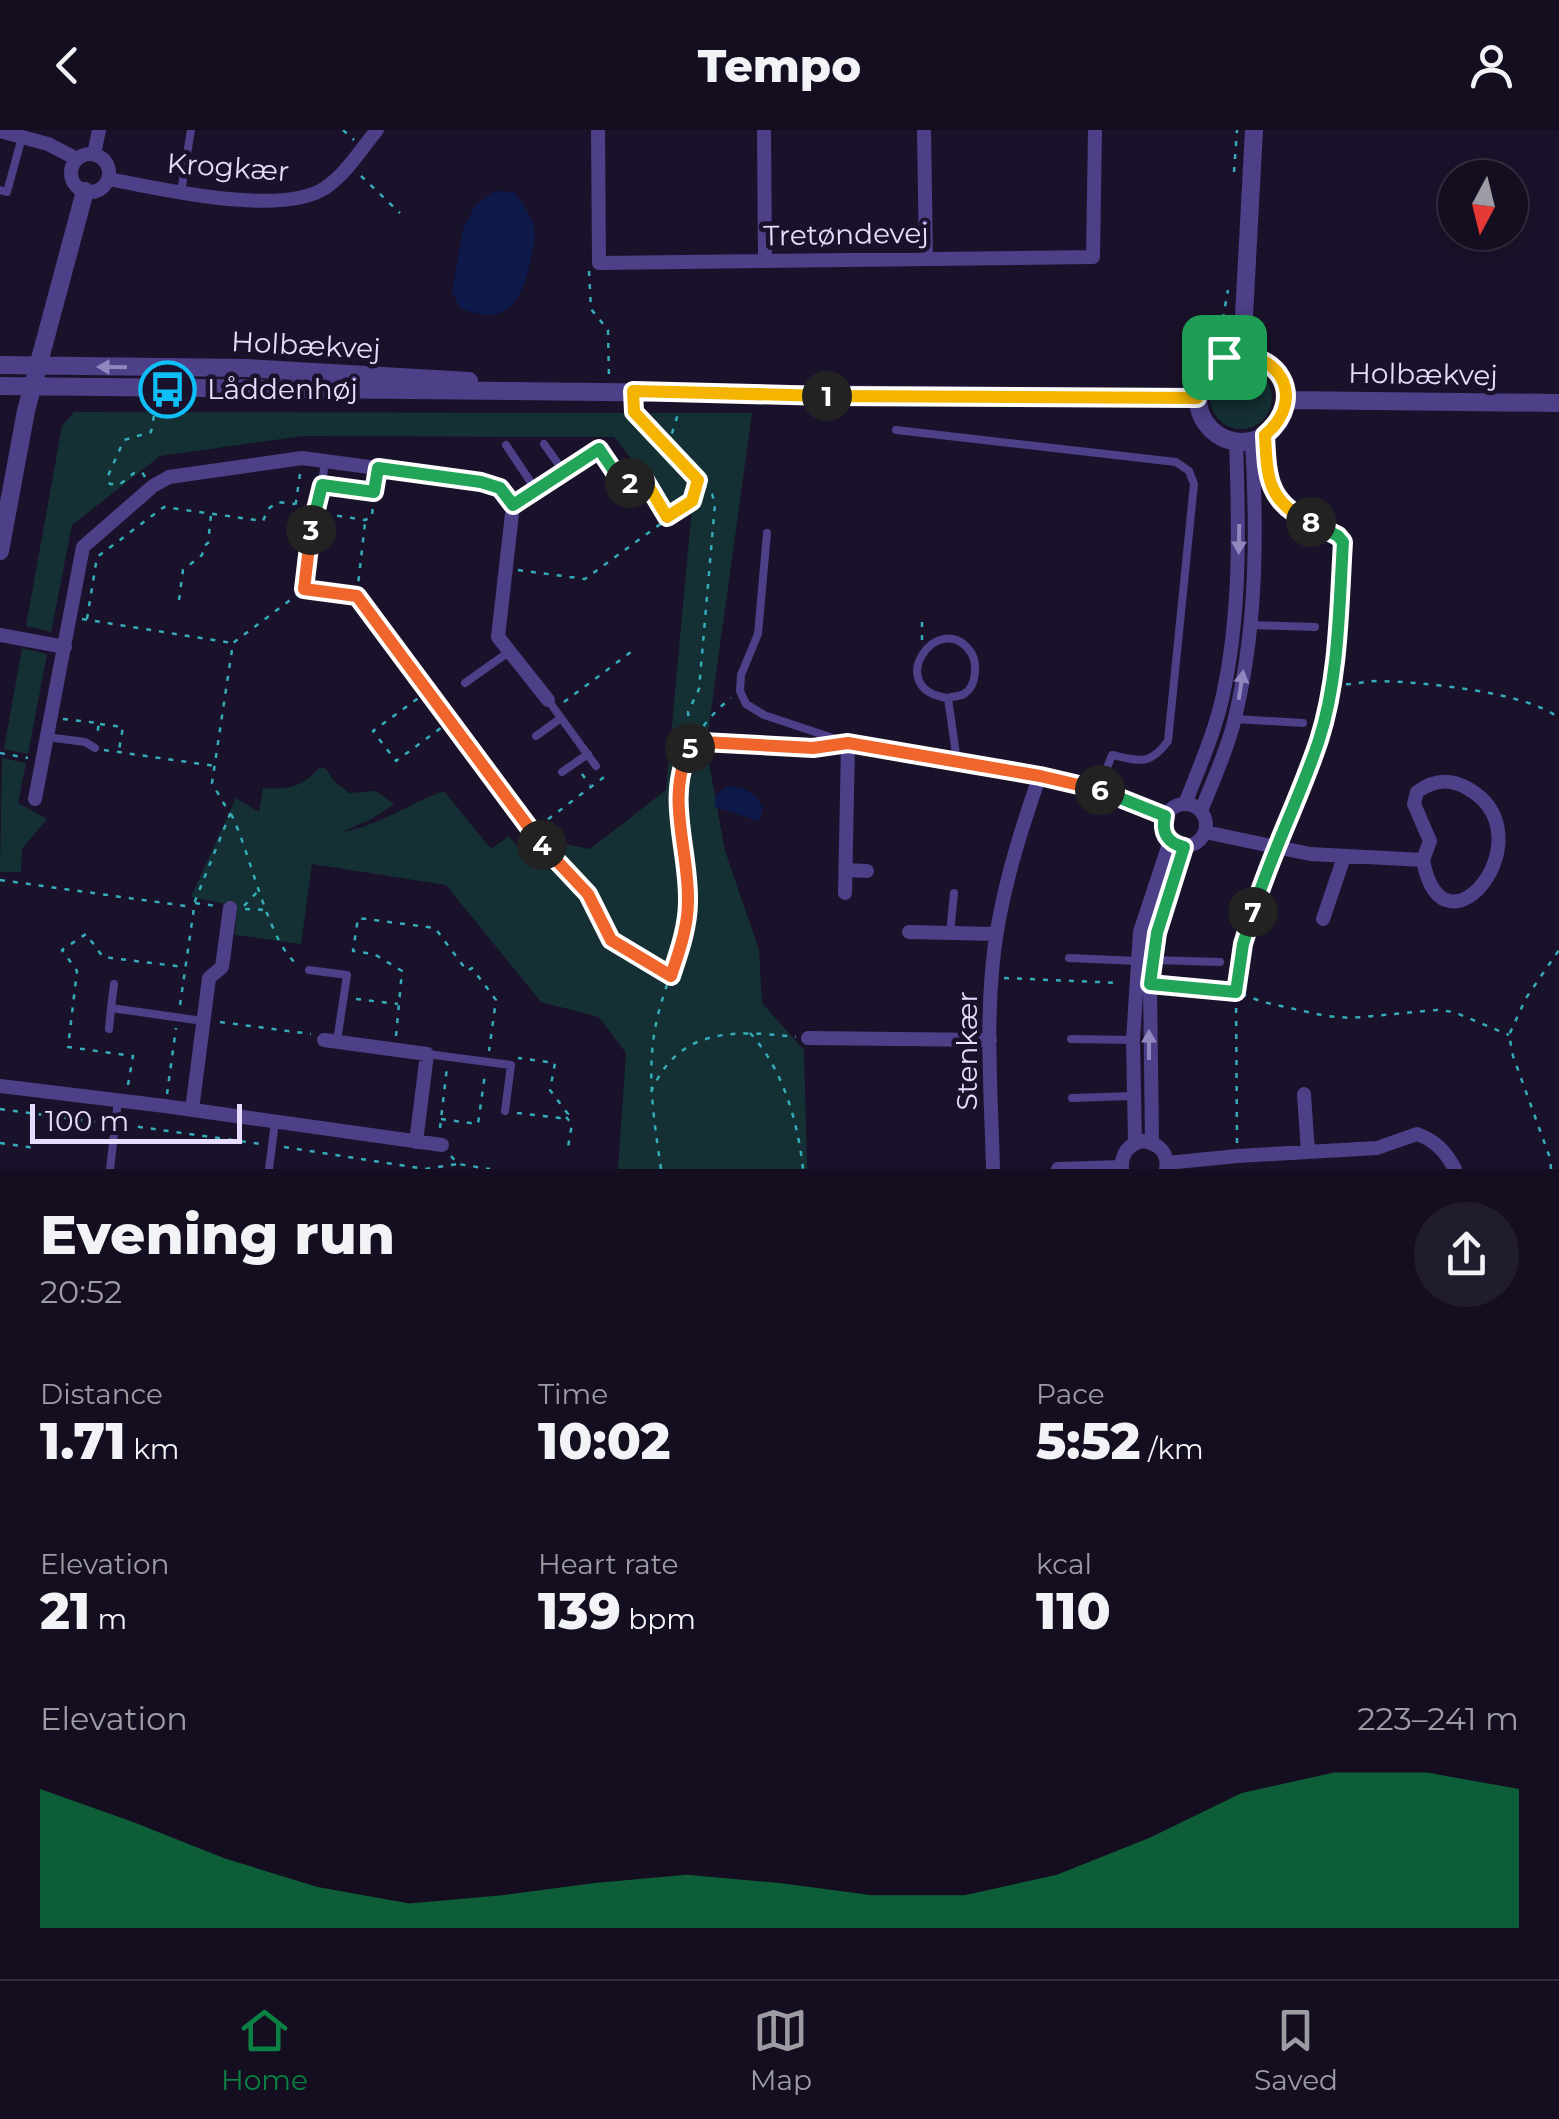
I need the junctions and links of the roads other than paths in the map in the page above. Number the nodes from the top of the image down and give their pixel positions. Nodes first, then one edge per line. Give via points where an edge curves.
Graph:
1 (99, 130) edge
2 (191, 130) edge
3 (377, 130) edge
4 (598, 130) edge
5 (764, 130) edge
6 (924, 130) edge
7 (1094, 130) edge
8 (1254, 130) edge
9 (11, 133) edge
10 (94, 154) junction
11 (77, 159) junction
12 (109, 179) junction
13 (0, 190) edge
14 (85, 191) junction
15 (182, 192) junction
16 (926, 258) junction
17 (765, 260) junction
18 (1233, 355) junction
19 (0, 365) edge
20 (38, 366) junction
21 (0, 386) edge
22 (33, 387) junction
23 (609, 391) junction
24 (1197, 398) junction
25 (1286, 400) junction
26 (1559, 403) edge
27 (896, 430) dead end
28 (1244, 441) junction
29 (544, 444) dead end
30 (506, 445) dead end
31 (325, 460) junction
32 (564, 472) junction
33 (617, 475) road end
34 (536, 490) junction
35 (374, 492) road end
36 (513, 505) junction
37 (767, 533) dead end
38 (0, 551) edge
39 (1251, 625) junction
40 (1316, 627) dead end
41 (0, 635) edge
42 (65, 646) junction
43 (510, 651) junction
44 (464, 682) dead end
45 (948, 698) junction
46 (551, 705) joint
47 (561, 718) junction
48 (1235, 719) junction
49 (1304, 723) dead end
50 (536, 736) dead end
51 (47, 737) junction
52 (848, 743) junction
53 (95, 748) road end
54 (588, 754) junction
55 (957, 761) junction
56 (596, 766) dead end
57 (562, 772) dead end
58 (1040, 776) junction
59 (1098, 790) junction
60 (35, 798) dead end
61 (1185, 804) junction
62 (1200, 810) junction
63 (1165, 816) junction
64 (1205, 832) junction
65 (1176, 844) junction
66 (1344, 857) junction
67 (1423, 860) junction
68 (846, 870) junction
69 (867, 871) dead end
70 (845, 893) dead end
71 (954, 893) dead end
72 (233, 908) road end
73 (1323, 918) dead end
74 (909, 932) dead end
75 (950, 933) junction
76 (996, 934) junction
77 (1069, 958) dead end
78 (1137, 960) junction
79 (1154, 960) junction
80 (1220, 962) dead end
81 (309, 970) road end
82 (114, 984) dead end
83 (1142, 984) junction
84 (111, 1008) junction
85 (203, 1021) junction
86 (109, 1029) dead end
87 (808, 1038) road end
88 (1071, 1039) dead end
89 (331, 1040) joint
90 (990, 1040) junction
91 (1132, 1040) junction
92 (427, 1054) junction
93 (0, 1086) edge
94 (1304, 1094) dead end
95 (1133, 1096) junction
96 (1072, 1098) dead end
97 (118, 1100) junction
98 (192, 1110) junction
99 (505, 1111) road end
100 (275, 1122) junction
101 (416, 1142) junction
102 (1152, 1142) junction
103 (1135, 1143) junction
104 (440, 1145) road end
105 (1308, 1152) junction
106 (1166, 1166) edge
107 (1122, 1168) edge
108 (110, 1169) edge
109 (268, 1169) edge
110 (994, 1169) edge
111 (1058, 1169) edge
112 (1455, 1169) edge

1 - 10 street
2 - 15 lane
3 - 15 street, Krogkær via 323,190 288,200
4 - 17 street, Tretøndevej via 598,263
5 - 17 street
6 - 16 street
7 - 16 street, Tretøndevej via 1093,256
8 - 18 street
9 - 11 street
9 - 13 lane via 8,192
10 - 11 street
10 - 12 street via 109,166
11 - 14 street via 72,178
12 - 14 street via 100,190
12 - 15 street, Krogkær
14 - 20 street
16 - 17 street, Tretøndevej
18 - 24 street via 1204,373
18 - 25 street via 1269,362
19 - 20 street, Holbækvej
20 - 22 street
23 -> 20 street, Holbækvej via 245,368
21 - 22 street, Holbækvej
22 - 23 street, Holbækvej
22 - 38 street
23 - 24 street, Holbækvej
24 - 28 street via 1209,428
25 - 26 street, Holbækvej
25 - 28 street via 1276,426
27 - 59 lane via 1176,462 1189,470 1194,484 1168,741 1158,756 1140,761 1112,755
28 - 39 street via 1257,534
28 -> 61 street via 1234,632 1222,698
29 - 32 lane
30 - 34 lane
31 - 35 lane via 322,485
31 - 36 street via 481,482 500,488
31 - 42 street via 168,477 152,486 84,547
32 - 33 lane via 599,449
32 - 34 lane
34 - 36 lane
36 - 43 street via 498,637
37 - 52 lane via 758,634 740,691 764,715
39 - 40 lane
48 -> 39 street
41 - 42 street
42 - 51 street
43 - 44 lane
43 - 46 street
45 - 45 lane via 964,694 976,666 961,642 932,642 917,665 919,681
45 - 55 lane
46 - 47 lane
47 - 50 lane
47 - 54 lane
48 - 49 lane
48 - 62 street
51 - 53 lane
51 - 60 street
52 - 55 street
52 - 68 street
54 - 56 lane
54 - 57 lane
55 - 58 street
58 - 59 street
58 - 76 street, Stenkær
59 - 63 street
61 - 62 street
61 - 63 street
62 - 64 street
63 - 65 street via 1165,834
64 - 65 street via 1200,840
64 - 66 street
65 - 78 street via 1152,890
65 - 79 street
66 - 67 street
66 - 73 street
67 - 67 street via 1434,890 1446,898 1475,895 1487,883 1496,828 1479,795 1445,781 1417,792 1414,804 1430,841
68 - 69 street
68 - 70 street
71 - 75 lane
72 - 85 street via 222,968 208,978
74 - 75 street
75 - 76 street
76 - 90 street, Stenkær
77 - 78 lane
78 - 83 street
79 - 80 lane
79 - 83 street
81 - 89 lane via 347,975
82 - 84 lane
83 - 91 street
102 -> 83 street
84 - 85 lane
84 - 86 lane
85 - 98 street
87 - 90 street
88 - 91 lane
89 - 92 street
90 - 110 street, Stenkær
91 - 95 street
92 - 99 lane via 511,1065
92 - 101 street
93 - 97 street
94 - 105 street
95 - 96 lane
95 - 103 street
97 - 98 street
97 - 108 lane
98 - 100 street
100 - 101 street
100 - 109 lane
101 - 104 street
102 - 103 street
102 - 106 street via 1165,1154
103 - 107 street via 1122,1156
105 - 106 street
105 - 112 street via 1376,1148 1417,1134 1433,1140
107 - 111 street

